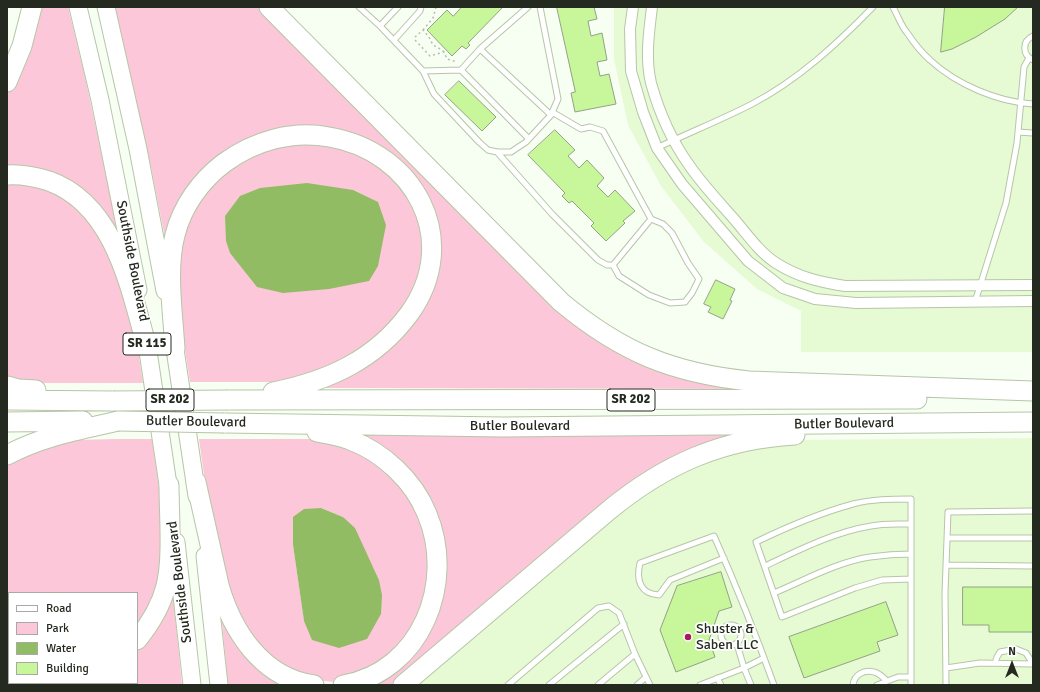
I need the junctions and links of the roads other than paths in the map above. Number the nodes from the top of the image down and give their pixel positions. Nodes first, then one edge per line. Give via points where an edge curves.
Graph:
1 (32, 7) edge
2 (78, 7) edge
3 (106, 7) edge
4 (269, 7) edge
5 (359, 7) edge
6 (398, 7) edge
7 (421, 7) edge
8 (528, 7) edge
9 (540, 7) edge
10 (633, 7) edge
11 (652, 7) edge
12 (873, 7) edge
13 (893, 7) edge
14 (380, 26) junction
15 (1033, 36) edge
16 (394, 40) junction
17 (480, 49) junction
18 (1031, 59) edge
19 (460, 70) junction
20 (423, 71) junction
21 (7, 82) edge
22 (1020, 103) junction
23 (1033, 104) edge
24 (551, 113) junction
25 (1018, 132) junction
26 (1033, 133) edge
27 (529, 139) junction
28 (674, 140) junction
29 (657, 148) junction
30 (498, 152) junction
31 (7, 176) edge
32 (651, 219) junction
33 (613, 265) junction
34 (1033, 285) edge
35 (981, 286) junction
36 (1033, 301) edge
37 (975, 302) junction
38 (175, 349) junction
39 (148, 351) junction
40 (7, 386) edge
41 (1033, 391) edge
42 (1033, 399) edge
43 (7, 400) edge
44 (76, 400) junction
45 (228, 400) junction
46 (7, 422) edge
47 (118, 422) junction
48 (1025, 422) edge
49 (281, 423) junction
50 (7, 455) edge
51 (196, 482) junction
52 (169, 485) junction
53 (1033, 511) edge
54 (911, 524) junction
55 (947, 538) junction
56 (1033, 538) edge
57 (911, 554) junction
58 (724, 558) junction
59 (946, 565) junction
60 (765, 566) junction
61 (1033, 566) edge
62 (911, 579) junction
63 (774, 593) junction
64 (624, 624) junction
65 (138, 639) edge
66 (737, 644) junction
67 (636, 654) junction
68 (764, 658) junction
69 (995, 663) junction
70 (1033, 664) edge
71 (744, 668) junction
72 (946, 668) junction
73 (646, 677) junction
74 (911, 677) junction
75 (717, 678) junction
76 (887, 681) junction
77 (7, 684) edge
78 (10, 685) edge
79 (192, 685) edge
80 (219, 685) edge
81 (314, 685) edge
82 (343, 685) edge
83 (403, 685) edge
84 (508, 685) edge
85 (549, 685) edge
86 (598, 685) edge
87 (637, 685) edge
88 (650, 685) edge
89 (700, 685) edge
90 (721, 685) edge
91 (751, 685) edge
92 (774, 685) edge
93 (853, 685) edge
94 (877, 685) edge
95 (911, 685) edge
96 (946, 685) edge

1 - 21 highway via 22,46
2 - 39 highway, Southside Boulevard / SR 115 via 117,183
3 - 38 highway, Southside Boulevard / SR 115 via 138,149
4 - 41 highway via 561,302 603,334 627,347 673,367 735,379
5 - 14 lane
6 - 14 lane
7 - 16 lane
8 - 17 lane
9 - 24 lane via 558,99
10 - 29 street via 630,29 631,71
11 - 28 street via 648,48 651,82
12 - 28 lane via 847,34 801,74 752,104
13 - 22 lane via 906,33 930,60 954,77 987,94
14 - 16 lane
15 - 18 lane via 1025,45 1026,55
16 - 20 lane
17 - 19 lane
17 - 24 lane
18 - 22 lane via 1024,67
19 - 20 lane
19 - 27 lane
20 - 30 lane via 434,94 483,146
22 - 23 lane
22 - 25 lane
24 - 27 lane
24 - 32 lane via 580,129 590,127 603,130
25 - 26 lane
25 - 35 lane via 1006,203
27 - 30 lane via 511,152
28 - 29 lane
28 - 35 street via 690,166 756,246 775,263 797,274 819,282 845,286
29 - 37 street via 682,184 748,261 783,288 815,300 856,303
30 - 33 lane via 552,214 598,260
31 - 39 highway via 32,177 54,183 75,195 95,214 111,238 123,267
32 - 33 lane
32 - 33 lane via 663,224 672,233 700,279 685,302 670,303 649,295 619,276
34 - 35 street
35 - 37 lane
36 - 37 street
38 - 45 highway via 171,276 174,237 188,203 201,184 218,167 238,153 262,143 287,136 314,135 353,143 378,157 400,174 410,184 428,218 432,255 426,281 406,318 377,347 340,372 297,387
38 - 51 highway, Southside Boulevard / SR 115
39 - 52 highway, Southside Boulevard / SR 115
40 - 44 highway
42 - 45 highway, Butler Boulevard / SR 202
43 - 44 highway, Butler Boulevard / SR 202
44 - 45 highway, Butler Boulevard / SR 202, bridge
46 - 47 highway, Butler Boulevard / SR 202
47 - 49 highway, Butler Boulevard / SR 202, bridge
47 - 50 highway via 44,439
48 - 49 highway, Butler Boulevard / SR 202 via 511,427
48 - 83 highway via 912,433 768,438 725,447 691,458 656,476 622,500
49 - 82 highway via 349,439 376,453 406,480 421,502 431,526 436,553 436,579 431,604 422,627 408,649 391,666 372,677
51 - 80 highway, Southside Boulevard / SR 115
51 - 81 highway via 219,585 237,630 252,650 272,668 290,679
52 - 65 highway via 166,586 154,615
52 - 79 highway, Southside Boulevard / SR 115
53 - 55 lane via 948,512
54 - 57 lane
54 - 60 lane via 872,526 834,536
54 - 60 lane via 911,499 854,504 792,525 756,542
55 - 56 lane
55 - 59 lane
57 - 62 lane
57 - 63 lane via 869,557 850,562
58 - 58 lane via 714,536 640,563 638,574 642,587 651,594 659,595 670,580
58 - 68 lane
59 - 61 lane
59 - 72 lane
60 - 63 lane
62 - 63 lane via 882,580 855,588 782,618
62 - 74 lane
64 - 67 lane
64 - 84 lane via 619,613 609,606 598,608
64 - 85 lane
66 - 66 lane via 741,632 737,626 726,625 722,629 723,641 728,645
66 - 71 lane
67 - 73 lane
67 - 86 lane
68 - 71 lane
68 - 92 lane
69 - 70 lane
69 - 70 lane via 1000,652 1016,649 1026,653
69 - 72 lane
71 - 75 lane
71 - 91 lane
72 - 96 lane
73 - 87 lane
73 - 88 lane
74 - 76 lane via 898,677
74 - 95 lane
75 - 89 lane
75 - 90 lane
76 - 93 lane via 878,673 867,671 857,676
76 - 94 lane
77 - 78 highway

